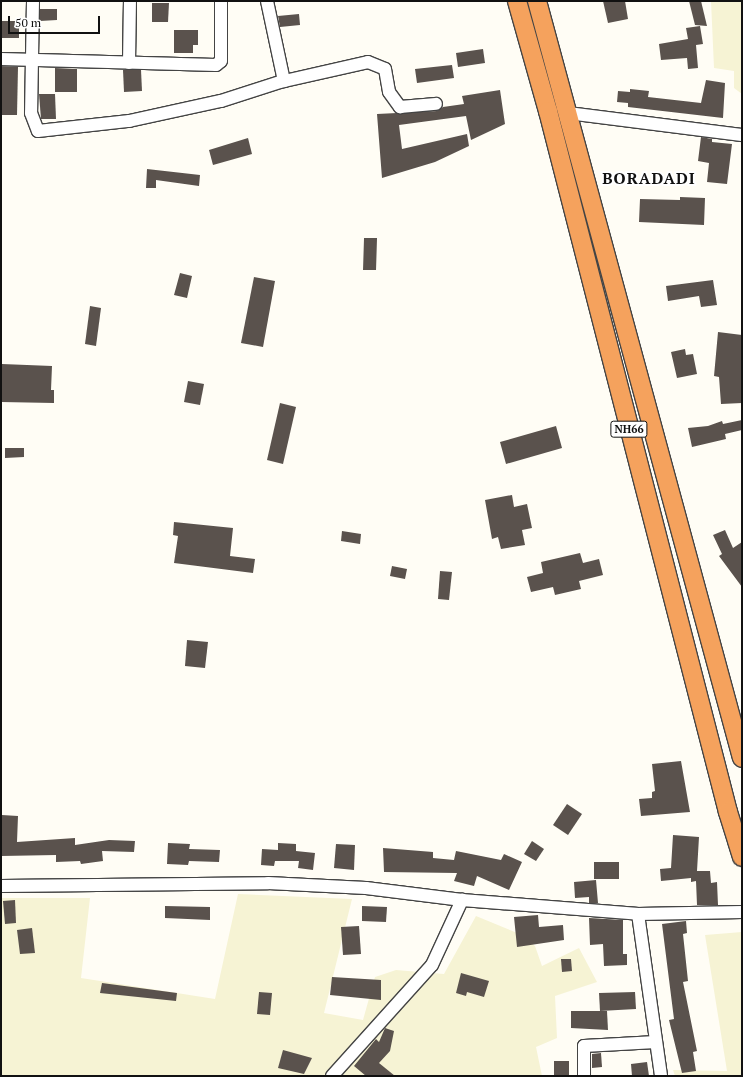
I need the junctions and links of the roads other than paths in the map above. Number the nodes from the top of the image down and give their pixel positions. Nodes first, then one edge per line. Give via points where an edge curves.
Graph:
1 (33, 1) edge
2 (130, 1) edge
3 (221, 1) edge
4 (267, 1) edge
5 (517, 1) edge
6 (537, 1) edge
7 (1, 59) edge
8 (32, 59) junction
9 (129, 63) junction
10 (284, 81) junction
11 (436, 104) dead end
12 (568, 113) junction
13 (742, 135) edge
14 (742, 758) edge
15 (742, 857) edge
16 (1, 886) edge
17 (462, 900) junction
18 (742, 912) edge
19 (638, 914) junction
20 (656, 1042) junction
21 (332, 1076) edge
22 (584, 1076) edge
23 (661, 1076) edge

1 - 8 street
2 - 9 street
3 - 9 street via 221,61 218,64
4 - 10 street
5 - 15 highway, NH66 via 550,119 728,812
6 - 12 highway, NH66
7 - 8 street
8 - 9 street
8 - 10 street via 31,113 38,131 129,121 221,101
10 - 11 street via 368,62 385,69 389,92 400,107
12 - 13 street
12 - 14 highway, NH66
16 - 17 street via 268,883 366,888
17 - 19 street
17 - 21 street via 432,965
18 - 19 street
19 - 20 street
20 - 22 street via 584,1046
20 - 23 street

